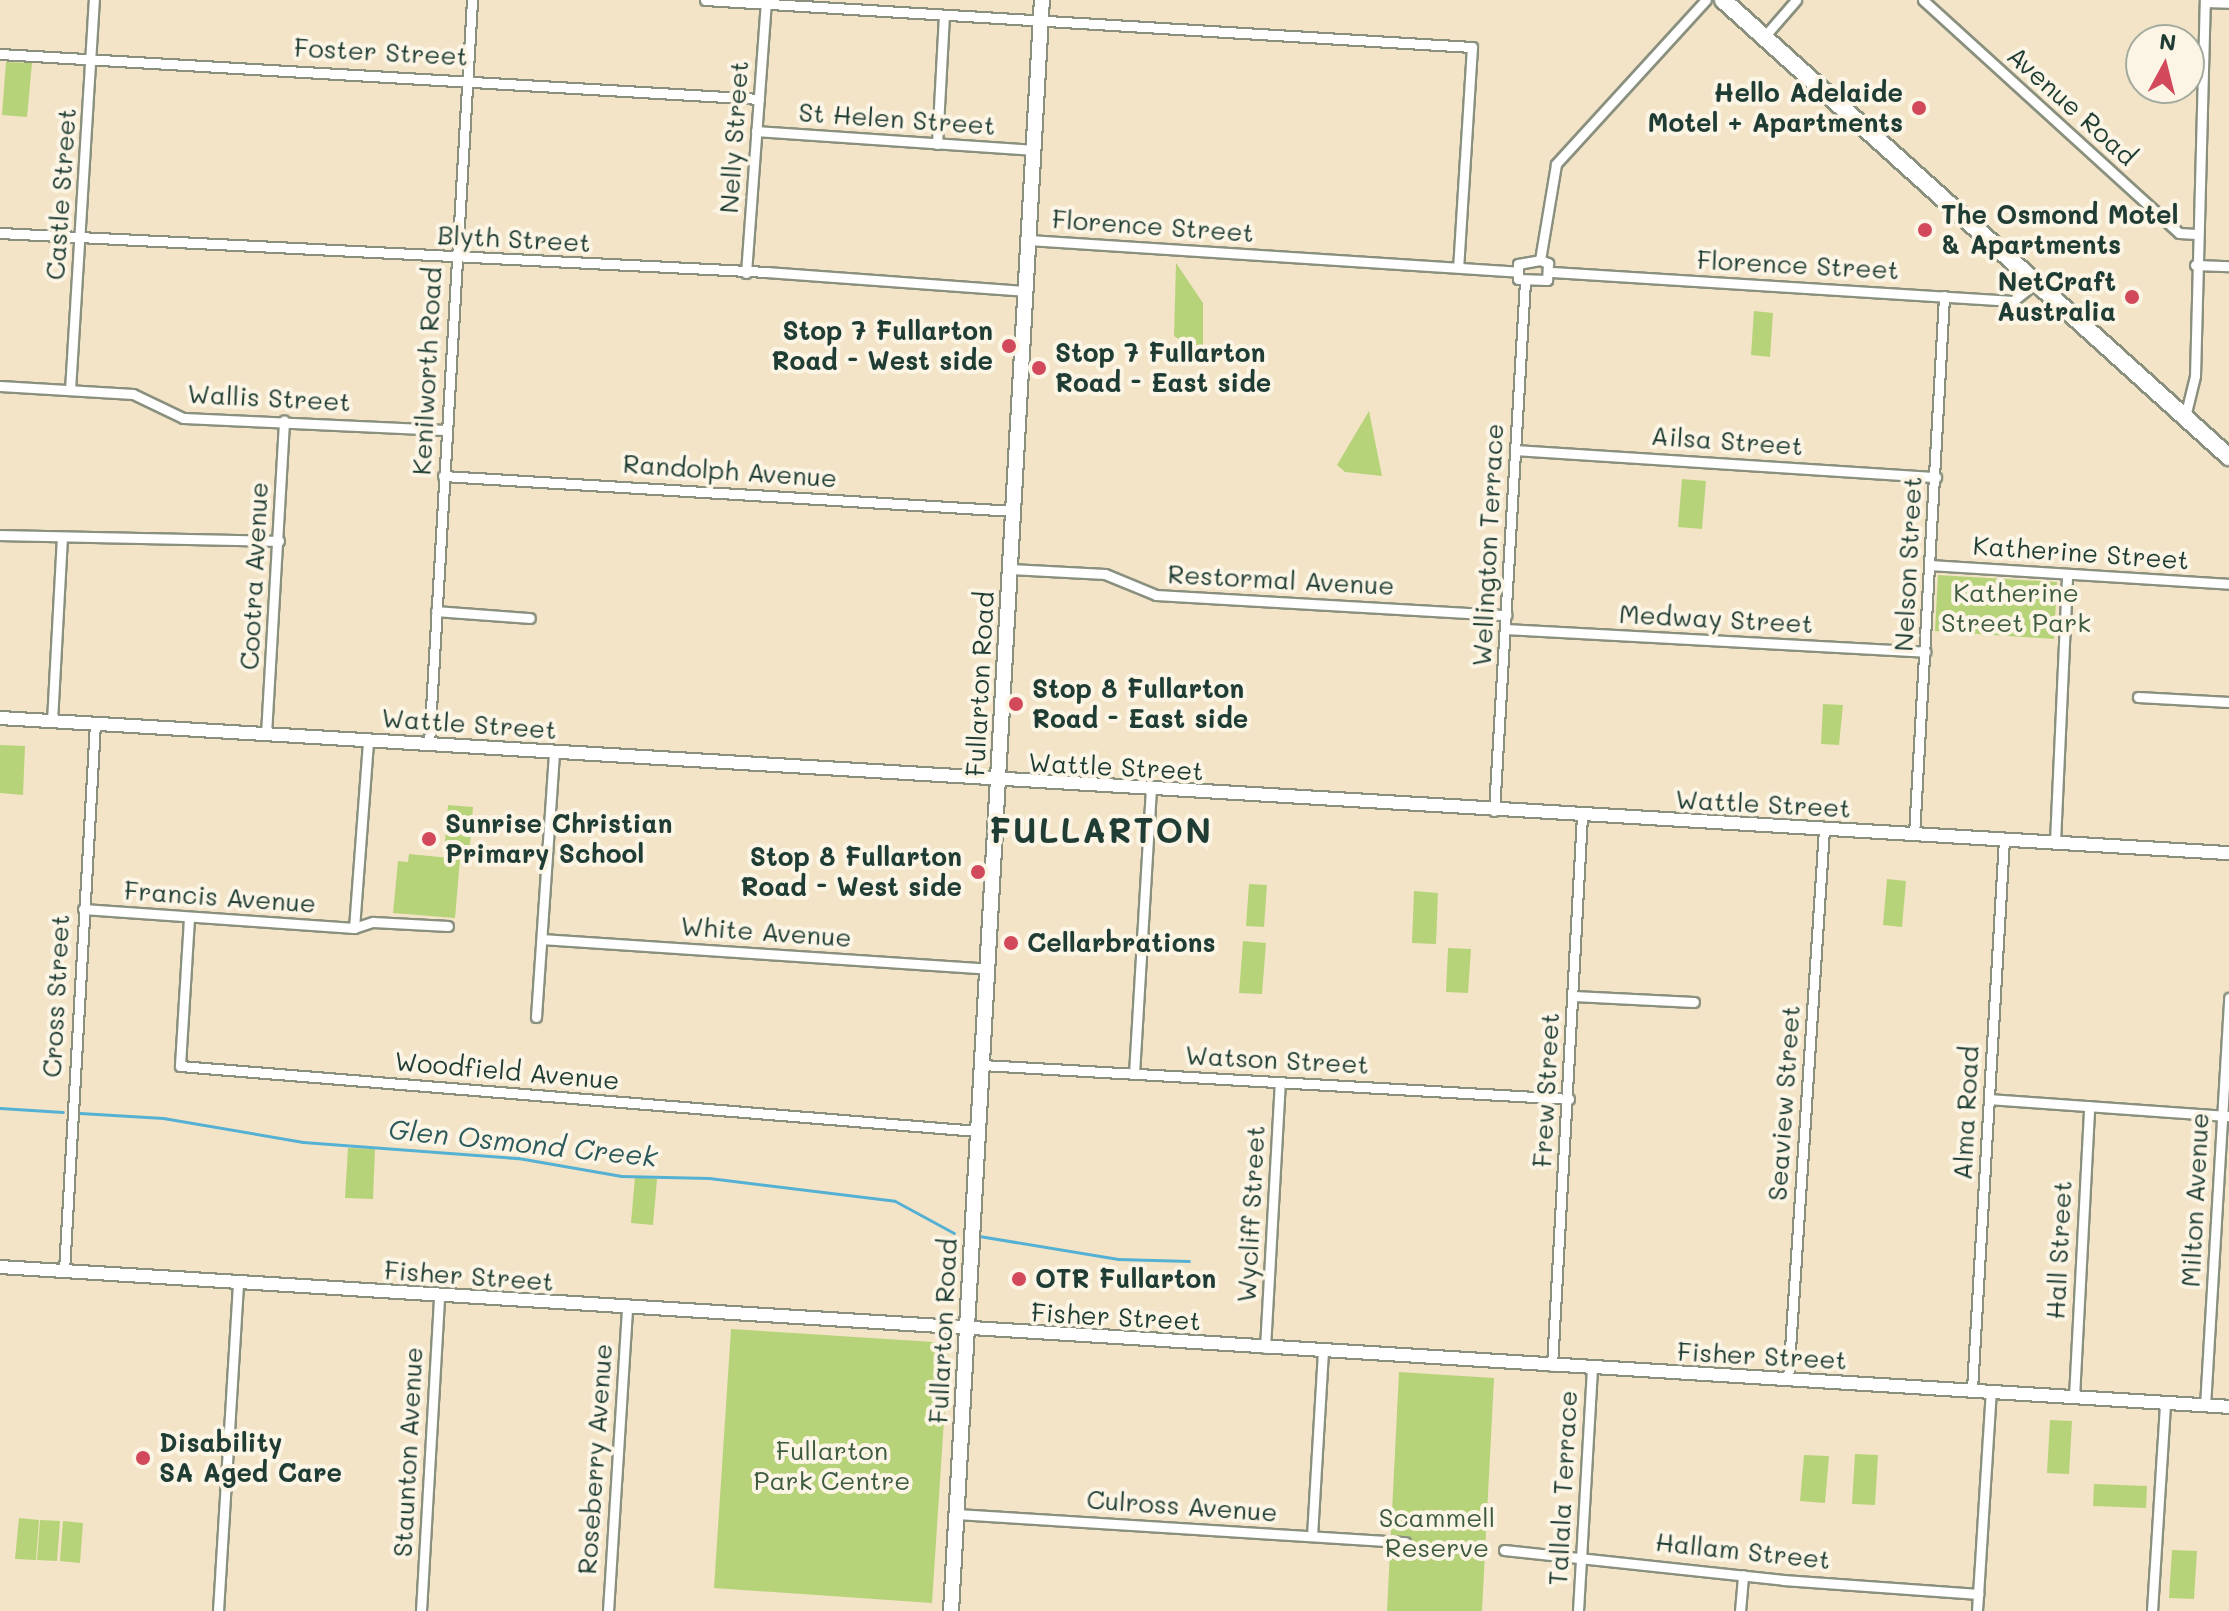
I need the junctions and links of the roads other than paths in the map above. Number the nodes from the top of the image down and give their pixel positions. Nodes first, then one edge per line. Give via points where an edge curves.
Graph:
1 (94, 0) edge
2 (472, 0) edge
3 (705, 0) edge
4 (1042, 0) edge
5 (1706, 0) edge
6 (1723, 0) edge
7 (1796, 0) edge
8 (1923, 0) edge
9 (2205, 1) edge
10 (766, 3) junction
11 (2229, 3) edge
12 (944, 16) junction
13 (1041, 23) junction
14 (1764, 37) junction
15 (0, 54) edge
16 (91, 58) junction
17 (467, 79) junction
18 (759, 99) junction
19 (756, 131) junction
20 (937, 144) junction
21 (1034, 150) junction
22 (0, 233) edge
23 (2196, 234) junction
24 (79, 238) junction
25 (1029, 240) junction
26 (456, 257) junction
27 (1540, 260) junction
28 (2195, 265) junction
29 (2229, 266) edge
30 (1458, 267) junction
31 (1514, 271) junction
32 (1552, 272) junction
33 (746, 273) junction
34 (1525, 282) junction
35 (2035, 283) junction
36 (1026, 291) junction
37 (1944, 296) junction
38 (0, 386) edge
39 (70, 390) junction
40 (2185, 417) junction
41 (284, 421) junction
42 (446, 430) junction
43 (1515, 450) junction
44 (2229, 457) edge
45 (443, 476) junction
46 (1936, 477) junction
47 (1013, 511) junction
48 (0, 535) edge
49 (62, 539) junction
50 (279, 541) junction
51 (1930, 565) junction
52 (1010, 569) junction
53 (2067, 574) junction
54 (2229, 584) edge
55 (436, 611) junction
56 (1506, 615) junction
57 (530, 618) dead end
58 (1505, 629) junction
59 (1925, 652) junction
60 (2138, 697) dead end
61 (2229, 702) edge
62 (0, 718) edge
63 (52, 721) junction
64 (95, 723) junction
65 (266, 734) junction
66 (368, 740) junction
67 (429, 744) junction
68 (554, 751) junction
69 (998, 782) junction
70 (1151, 791) junction
71 (1494, 811) junction
72 (1582, 816) junction
73 (1824, 829) junction
74 (1914, 835) junction
75 (2004, 839) junction
76 (2055, 842) junction
77 (2229, 853) edge
78 (83, 909) junction
79 (189, 918) junction
80 (448, 926) dead end
81 (354, 928) junction
82 (542, 939) junction
83 (988, 969) junction
84 (1573, 996) junction
85 (2229, 998) edge
86 (1694, 1002) dead end
87 (536, 1017) dead end
88 (982, 1065) junction
89 (1134, 1074) junction
90 (1280, 1082) junction
91 (1569, 1099) junction
92 (1989, 1099) junction
93 (2089, 1106) junction
94 (2225, 1116) edge
95 (978, 1131) junction
96 (0, 1267) edge
97 (64, 1271) junction
98 (238, 1284) junction
99 (439, 1296) junction
100 (627, 1309) junction
101 (967, 1330) junction
102 (1265, 1348) junction
103 (1323, 1352) junction
104 (1552, 1366) junction
105 (1592, 1368) junction
106 (1788, 1380) junction
107 (1972, 1389) junction
108 (1991, 1391) junction
109 (2074, 1397) junction
110 (2165, 1403) junction
111 (2205, 1406) junction
112 (2229, 1407) edge
113 (957, 1514) junction
114 (1312, 1536) junction
115 (1405, 1542) dead end
116 (1504, 1550) dead end
117 (1582, 1555) junction
118 (1743, 1575) junction
119 (1978, 1594) junction
120 (218, 1611) edge
121 (421, 1611) edge
122 (608, 1611) edge
123 (951, 1611) edge
124 (1578, 1611) edge
125 (1740, 1611) edge
126 (1977, 1611) edge
127 (2152, 1611) edge

1 - 16 street, Castle Street
2 - 17 street, Kenilworth Road
3 - 10 street
4 - 13 main road, Fullarton Road
5 - 27 street via 1556,164
6 - 14 highway
7 - 14 street
8 - 23 street, Avenue Road via 2179,233
9 - 11 street
9 - 23 street
10 - 12 street
10 - 18 street, Nelly Street
12 - 13 street
12 - 20 street
13 - 21 main road, Fullarton Road
13 - 30 street via 1472,47
14 - 35 highway
15 - 16 street, Foster Street
16 - 17 street, Foster Street
16 - 24 street, Castle Street
17 - 18 street, Foster Street
17 - 26 street, Kenilworth Road
18 - 19 street, Nelly Street
19 - 20 street, St Helen Street
19 - 33 street, Nelly Street
20 - 21 street, St Helen Street
21 - 25 main road, Fullarton Road
22 - 24 street, Blyth Street
23 - 28 street
24 - 26 street, Blyth Street
24 - 39 street, Castle Street
25 - 30 street, Florence Street
25 - 36 main road, Fullarton Road
26 - 33 street, Blyth Street
26 - 42 street, Kenilworth Road
27 - 31 street via 1518,264
27 - 32 street
28 - 29 street
28 - 40 street via 2194,399
30 - 31 street, Florence Street
31 - 34 street
32 - 34 street via 1547,280
32 - 37 street, Florence Street
33 - 36 street, Blyth Street
34 - 43 street, Wellington Terrace
35 - 37 street, Florence Street via 2013,301
35 - 40 highway
36 - 47 main road, Fullarton Road
37 - 46 street, Nelson Street
38 - 39 street, Wallis Street
39 - 41 street, Wallis Street via 133,394 183,418
40 - 44 highway
41 - 42 street, Wallis Street
41 - 50 street, Cootra Avenue
42 - 45 street, Kenilworth Road
43 - 46 street, Ailsa Street
43 - 56 street, Wellington Terrace
45 - 47 street, Randolph Avenue
45 - 55 street, Kenilworth Road
46 - 51 street, Nelson Street
47 - 52 main road, Fullarton Road
48 - 49 street
49 - 50 street via 204,536
49 - 63 street
50 - 65 street, Cootra Avenue
51 - 53 street, Katherine Street
51 - 59 street, Nelson Street
52 - 56 street, Restormal Avenue via 1105,574 1156,595
52 - 69 main road, Fullarton Road
53 - 54 street, Katherine Street
53 - 76 street
55 - 57 street
55 - 67 street, Kenilworth Road
56 - 58 street, Wellington Terrace
58 - 59 street, Medway Street
58 - 71 street, Wellington Terrace
59 - 74 street, Nelson Street
60 - 61 street
62 - 63 street, Wattle Street
63 - 64 street, Wattle Street
64 - 65 street, Wattle Street
64 - 78 street, Cross Street
65 - 66 street, Wattle Street
66 - 67 street, Wattle Street
66 - 81 street
67 - 68 street, Wattle Street
68 - 69 street, Wattle Street
68 - 82 street
69 - 70 street, Wattle Street
69 - 83 main road, Fullarton Road
70 - 71 street, Wattle Street
70 - 89 street
71 - 72 street, Wattle Street
72 - 73 street, Wattle Street
72 - 84 street, Frew Street
73 - 74 street, Wattle Street
73 - 106 street, Seaview Street
74 - 75 street, Wattle Street
75 - 76 street, Wattle Street
75 - 92 street, Alma Road
76 - 77 street, Wattle Street
78 - 79 street, Francis Avenue
78 - 97 street, Cross Street
79 - 81 street, Francis Avenue
79 - 95 street, Woodfield Avenue via 180,1066
80 - 81 street, Francis Avenue via 373,922
82 - 83 street, White Avenue
82 - 87 street
83 - 88 main road, Fullarton Road
84 - 86 street
84 - 91 street, Frew Street
85 - 94 street, Milton Avenue
88 - 89 street, Watson Street
88 - 95 main road, Fullarton Road
89 - 90 street, Watson Street
90 - 91 street, Watson Street
90 - 102 street, Wycliff Street
91 - 104 street, Frew Street
92 - 93 street
92 - 107 street, Alma Road
93 - 94 street
93 - 109 street, Hall Street
94 - 111 street, Milton Avenue
95 - 101 main road, Fullarton Road
96 - 97 street, Fisher Street
97 - 98 street, Fisher Street
98 - 99 street, Fisher Street
98 - 120 street
99 - 100 street, Fisher Street
99 - 121 street, Staunton Avenue
100 - 101 street, Fisher Street
100 - 122 street, Roseberry Avenue
101 - 102 street, Fisher Street
101 - 113 main road, Fullarton Road
102 - 103 street, Fisher Street
103 - 104 street, Fisher Street
103 - 114 street
104 - 105 street, Fisher Street
105 - 106 street, Fisher Street
105 - 117 street, Tallala Terrace
106 - 107 street, Fisher Street
107 - 108 street, Fisher Street
108 - 109 street, Fisher Street
108 - 119 street
109 - 110 street, Fisher Street
110 - 111 street, Fisher Street
110 - 127 street
111 - 112 street, Fisher Street
113 - 114 street, Culross Avenue
113 - 123 main road, Fullarton Road
114 - 115 street, Culross Avenue
116 - 117 street, Hallam Street
117 - 118 street, Hallam Street
117 - 124 street, Tallala Terrace
118 - 119 street, Hallam Street
118 - 125 street
119 - 126 street

